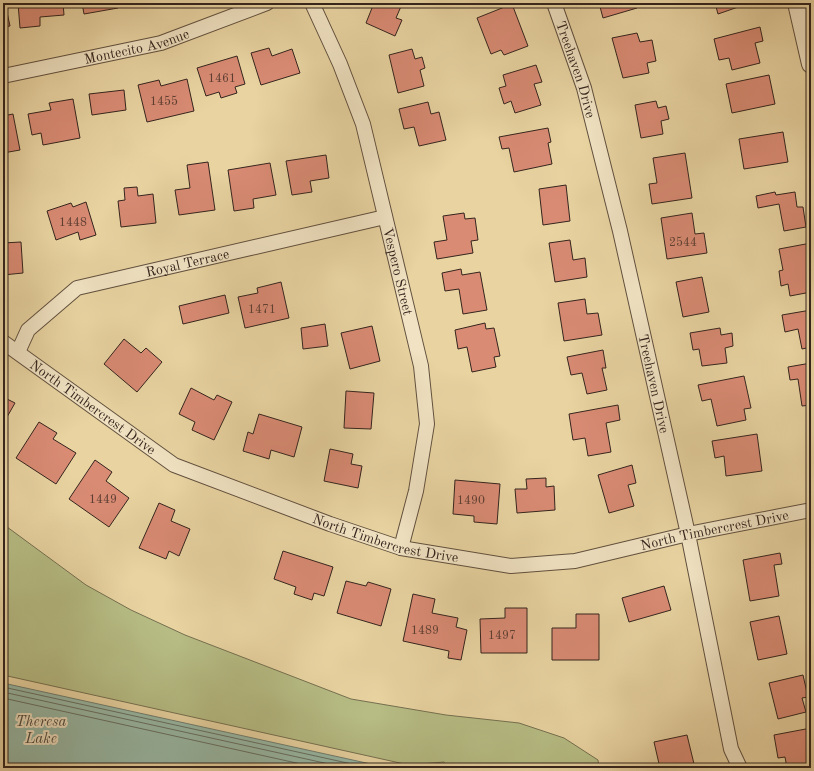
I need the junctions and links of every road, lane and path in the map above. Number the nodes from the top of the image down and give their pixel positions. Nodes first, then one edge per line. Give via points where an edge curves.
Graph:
1 (267, 3) edge
2 (312, 3) edge
3 (554, 3) edge
4 (797, 3) edge
5 (811, 64) edge
6 (3, 76) edge
7 (385, 217) junction
8 (3, 342) edge
9 (18, 352) junction
10 (811, 510) edge
11 (688, 534) junction
12 (401, 548) junction
13 (740, 768) edge

1 - 6 street, Montecito Avenue via 161,43
2 - 7 street, Vespero Street via 340,64 363,124
3 - 11 street, Treehaven Drive via 586,95 622,239
4 - 5 street
7 - 9 street, Royal Terrace via 77,288 28,330
7 - 12 street, Vespero Street via 421,366 427,424 416,491
8 - 9 street, North Timbercrest Drive
9 - 12 street, North Timbercrest Drive via 174,465
10 - 11 street, North Timbercrest Drive
11 - 12 street, North Timbercrest Drive via 575,561 511,566
11 - 13 street, Treehaven Drive via 731,749

